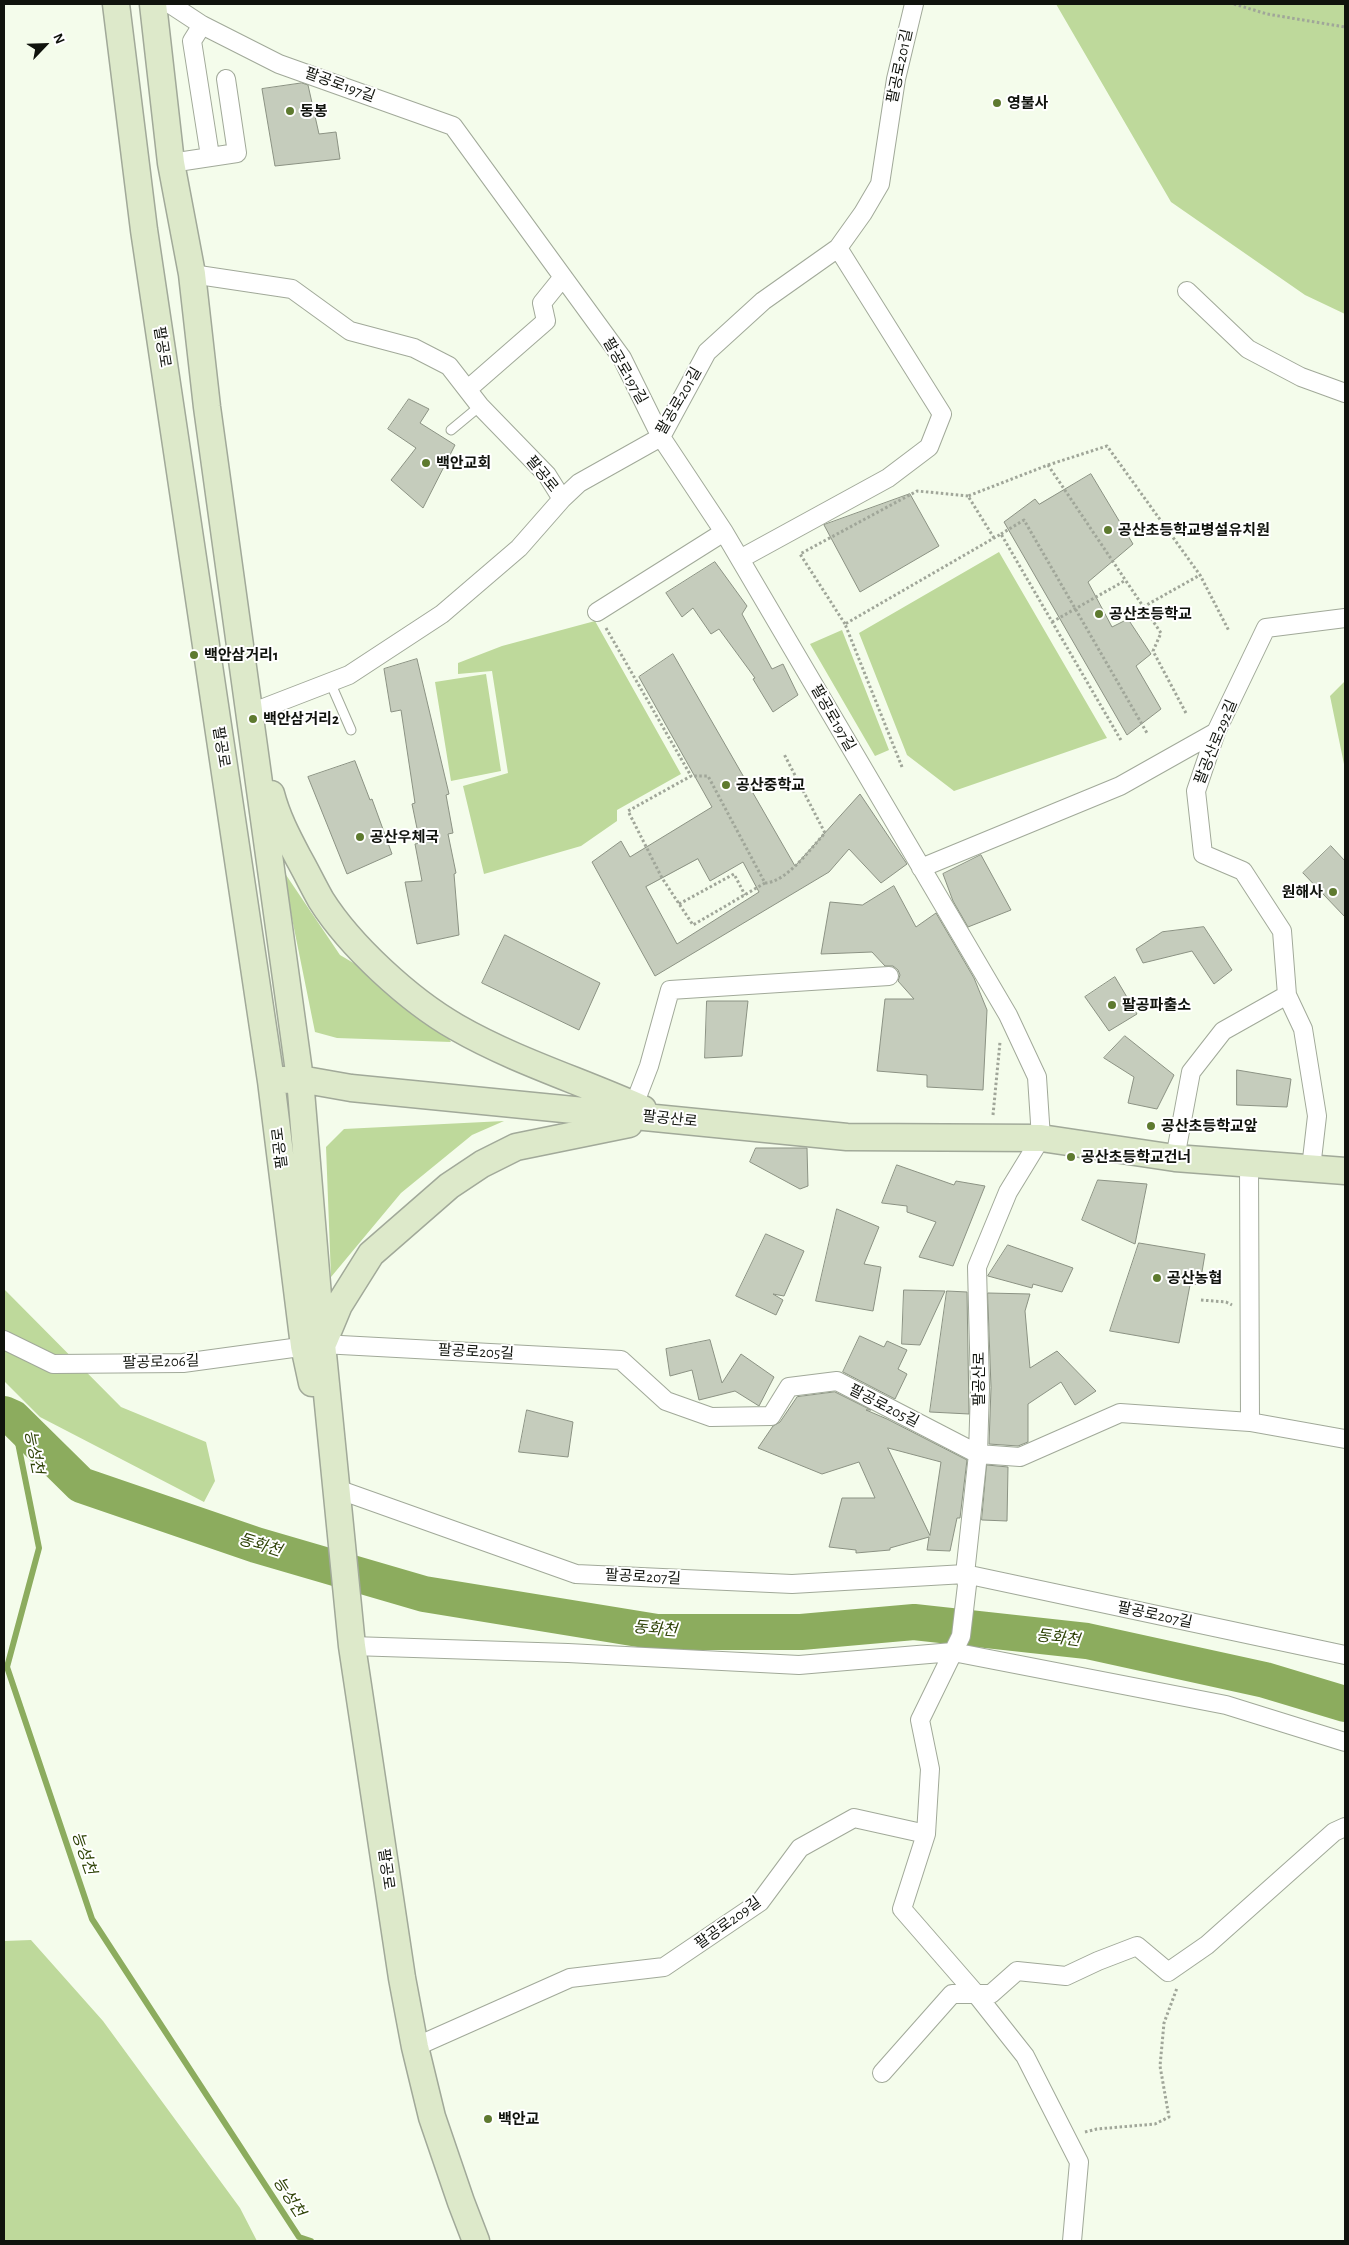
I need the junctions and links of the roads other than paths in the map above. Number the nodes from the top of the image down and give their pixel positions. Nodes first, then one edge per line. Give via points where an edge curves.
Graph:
1 (116, 4) edge
2 (153, 4) edge
3 (170, 4) edge
4 (914, 4) edge
5 (202, 25) junction
6 (226, 78) dead end
7 (210, 156) junction
8 (171, 163) junction
9 (838, 248) junction
10 (192, 274) junction
11 (563, 277) junction
12 (1187, 291) dead end
13 (468, 389) junction
14 (1345, 393) edge
15 (480, 406) junction
16 (451, 430) dead end
17 (662, 437) junction
18 (562, 499) junction
19 (724, 532) junction
20 (740, 560) junction
21 (597, 612) road end
22 (1345, 618) edge
23 (330, 682) junction
24 (248, 714) junction
25 (351, 730) dead end
26 (1216, 732) junction
27 (921, 868) junction
28 (889, 976) dead end
29 (1286, 996) junction
30 (300, 1079) junction
31 (271, 1081) junction
32 (634, 1106) junction
33 (662, 1118) junction
34 (1041, 1138) junction
35 (1175, 1158) junction
36 (1249, 1164) junction
37 (1311, 1168) junction
38 (1345, 1171) edge
39 (4, 1340) edge
40 (313, 1345) junction
41 (1250, 1422) junction
42 (1345, 1439) edge
43 (978, 1454) junction
44 (337, 1489) junction
45 (966, 1579) junction
46 (352, 1646) junction
47 (953, 1652) junction
48 (1345, 1656) edge
49 (1345, 1742) edge
50 (1345, 1827) edge
51 (926, 1834) junction
52 (976, 1994) junction
53 (415, 2047) junction
54 (882, 2073) dead end
55 (476, 2241) edge
56 (1072, 2241) edge

1 - 31 main road, 팔공로 via 146,240
2 - 8 main road, 팔공로
3 - 5 street, 팔공로197길
4 - 9 street, 팔공로201길 via 896,78 880,184
5 - 7 street via 192,41
5 - 11 street, 팔공로197길 via 279,64 453,126
6 - 7 street via 237,153
7 - 8 street
8 - 10 main road, 팔공로
9 - 17 street, 팔공로201길 via 763,301 707,352
9 - 20 street via 942,414 929,447 888,478
10 - 13 street, 팔공로 via 292,289 350,330 414,348 449,366
10 - 24 main road, 팔공로
11 - 13 street via 542,303 546,321
11 - 17 street, 팔공로197길 via 622,358
12 - 14 street via 1248,349 1301,377
13 - 15 street, 팔공로
15 - 16 lane
15 - 18 street, 팔공로 via 547,475
17 - 18 street, 팔공로201길 via 579,483
17 - 19 street, 팔공로197길
18 - 23 street, 팔공로201길 via 519,548 442,614 349,675
19 - 20 street, 팔공로197길
19 - 21 street
20 - 27 street, 팔공로197길
22 - 26 street, 팔공산로292길 via 1266,628
23 - 24 street, 팔공로201길
23 - 25 lane
24 - 30 main road, 팔공로
24 - 32 main road via 277,817 322,901 355,942 396,984 455,1027 522,1060
26 - 27 street via 1120,786
26 - 29 street, 팔공산로292길 via 1196,791 1202,854 1243,871 1282,931
27 - 34 street, 팔공로197길 via 1003,1006 1037,1076
28 - 32 street via 670,990
29 - 35 street via 1223,1031 1190,1072
29 - 37 street, 팔공산로292길 via 1303,1029 1317,1116
30 - 31 main road, 팔공산로
30 - 33 main road, 팔공산로 via 351,1088
30 - 40 main road, 팔공로
31 - 40 main road, 팔공로
32 - 33 main road
33 - 34 main road, 팔공산로 via 847,1137
33 - 40 main road via 516,1147 448,1186 371,1254
34 - 35 main road, 팔공산로
34 - 43 street, 팔공산로 via 1008,1192 977,1267
35 - 36 main road, 팔공산로
36 - 37 main road, 팔공산로
36 - 41 street
37 - 38 main road, 팔공산로
39 - 40 street, 팔공로206길 via 53,1364 183,1363
40 - 43 street, 팔공로205길 via 621,1360 666,1401 711,1417 771,1416 789,1387 837,1381
40 - 44 main road, 팔공로
41 - 42 street, 팔공로205길
41 - 43 street, 팔공로205길 via 1120,1413 1020,1457
43 - 45 street, 팔공산로
44 - 45 street, 팔공로207길 via 576,1574 792,1584
44 - 46 main road, 팔공로
45 - 47 street, 팔공산로 via 962,1636
45 - 48 street, 팔공로207길
46 - 47 street via 568,1652 799,1665
46 - 53 main road, 팔공로
47 - 49 street via 1226,1705
47 - 51 street via 920,1720 930,1768
50 - 52 street via 1334,1832 1207,1945 1168,1972 1137,1946 1066,1976 1018,1971 991,1994
51 - 52 street via 902,1908
51 - 53 street, 팔공로209길 via 854,1818 800,1848 760,1902 664,1967 570,1978
52 - 54 street via 952,1994
52 - 56 street via 1025,2056 1079,2162
53 - 55 main road, 팔공로 via 432,2117

